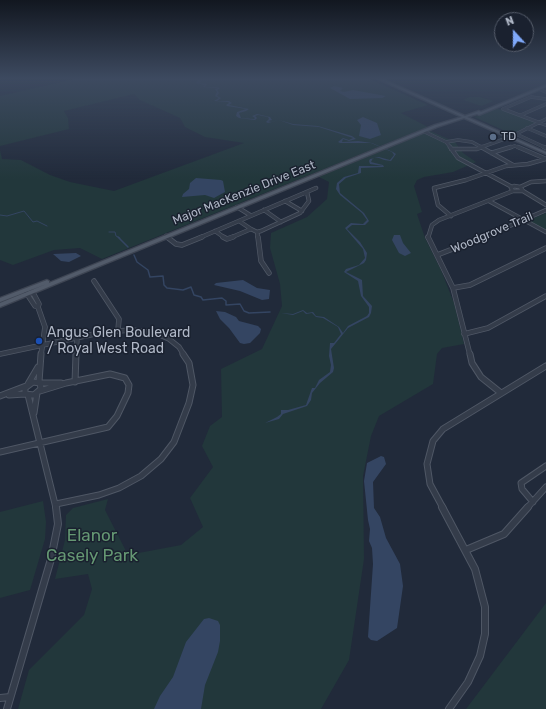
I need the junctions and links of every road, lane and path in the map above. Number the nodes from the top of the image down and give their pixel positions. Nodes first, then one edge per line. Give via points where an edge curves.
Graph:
1 (454, 112) edge
2 (480, 112) edge
3 (514, 112) edge
4 (528, 112) edge
5 (521, 115) junction
6 (466, 117) junction
7 (546, 119) edge
8 (539, 122) junction
9 (546, 125) edge
10 (527, 128) junction
11 (425, 132) junction
12 (546, 136) edge
13 (510, 137) junction
14 (446, 142) junction
15 (482, 146) junction
16 (546, 148) edge
17 (451, 149) junction
18 (491, 153) junction
19 (546, 153) edge
20 (513, 165) junction
21 (485, 172) junction
22 (546, 182) edge
23 (316, 188) dead end
24 (512, 189) junction
25 (522, 189) junction
26 (307, 192) junction
27 (285, 201) junction
28 (488, 201) junction
29 (546, 204) edge
30 (237, 207) junction
31 (264, 210) junction
32 (546, 210) edge
33 (302, 211) junction
34 (250, 216) junction
35 (451, 216) junction
36 (239, 220) junction
37 (522, 220) junction
38 (281, 222) junction
39 (251, 230) junction
40 (215, 231) junction
41 (258, 232) junction
42 (546, 232) edge
43 (166, 236) junction
44 (546, 248) edge
45 (437, 255) junction
46 (269, 273) dead end
47 (94, 281) dead end
48 (453, 288) junction
49 (29, 291) junction
50 (546, 296) edge
51 (0, 300) edge
52 (0, 305) edge
53 (118, 330) junction
54 (464, 334) junction
55 (77, 338) junction
56 (44, 346) junction
57 (0, 354) edge
58 (39, 365) junction
59 (546, 366) edge
60 (40, 382) junction
61 (75, 382) junction
62 (66, 383) junction
63 (27, 385) junction
64 (39, 392) junction
65 (501, 393) junction
66 (3, 395) edge
67 (27, 395) junction
68 (33, 415) junction
69 (42, 443) junction
70 (0, 452) edge
71 (546, 466) edge
72 (546, 487) edge
73 (533, 502) junction
74 (56, 504) junction
75 (466, 550) junction
76 (10, 697) junction
77 (0, 698) edge
78 (7, 709) edge
79 (449, 709) edge

1 - 6 main road
2 - 6 main road, Major MacKenzie Drive East
3 - 5 street
4 - 5 street
5 - 8 street
6 - 11 main road, Major MacKenzie Drive East
6 - 13 main road
7 - 8 street
8 - 9 street
8 - 10 street
10 - 12 street
10 - 16 street via 516,134
11 - 14 street
11 - 30 main road, Major MacKenzie Drive East
13 - 15 street
13 - 19 main road
14 - 15 street via 465,140
14 - 17 street
15 - 17 street
15 - 18 street
17 - 21 street via 458,158
18 - 20 street
18 - 20 street via 515,146 546,159
20 - 21 street
21 - 24 street
21 - 35 street via 434,188 438,205
22 - 25 street
23 - 26 street
24 - 25 street
24 - 28 street
25 - 29 street
26 - 27 street
26 - 33 street via 309,201
27 - 31 street
27 - 33 street
28 - 35 street
28 - 37 street
30 - 34 street
30 - 43 main road, Major MacKenzie Drive East
31 - 34 street
31 - 38 street
32 - 37 street, Woodgrove Trail
33 - 38 street
34 - 36 street
35 - 45 street via 435,222 428,231 428,240
36 - 39 street
36 - 40 street
37 - 42 street
37 - 45 street, Woodgrove Trail
38 - 41 street
39 - 40 street via 227,239
39 - 41 street
40 - 43 street via 182,245 176,244
41 - 46 street via 261,261
43 - 49 main road, Major MacKenzie Drive East
44 - 48 street via 470,285
45 - 48 street
47 - 53 street via 119,319
48 - 54 street
49 - 51 main road, Major MacKenzie Drive East
49 - 52 main road, Major MacKenzie Drive East
49 - 56 street via 45,326
50 - 54 street via 488,328
53 - 55 street
53 - 74 street via 155,333 179,347 192,372 193,385 189,403 174,442 147,472 113,491
54 - 65 street via 473,366 481,377
55 - 56 street
55 - 61 street
56 - 57 street
56 - 58 street
58 - 60 street
58 - 63 street
59 - 65 street
60 - 62 street
60 - 63 street
60 - 64 street via 42,386
61 - 62 street
61 - 69 street via 115,374 127,380 129,390 115,419 108,427
62 - 64 street
63 - 66 street
63 - 67 street via 24,390
64 - 67 street
64 - 68 street
65 - 75 street via 444,429 434,441 428,455 430,484
66 - 67 street
67 - 68 street
68 - 69 street
69 - 70 street
69 - 74 street
71 - 73 street via 522,483 522,489
72 - 73 street
73 - 75 street via 504,534
74 - 76 street via 58,524 54,548
75 - 79 street via 483,595 485,634 473,673
76 - 77 street
76 - 78 street

